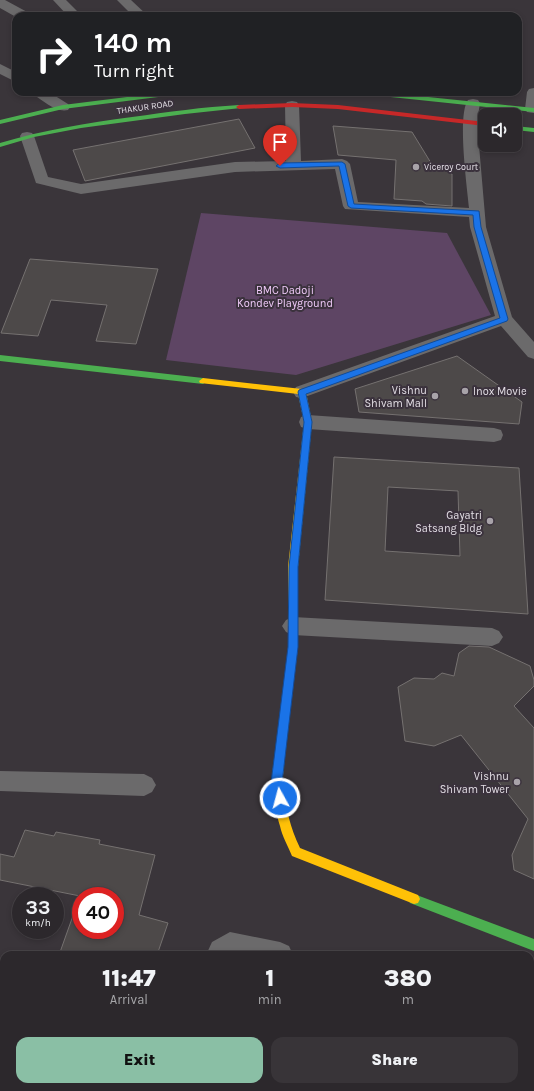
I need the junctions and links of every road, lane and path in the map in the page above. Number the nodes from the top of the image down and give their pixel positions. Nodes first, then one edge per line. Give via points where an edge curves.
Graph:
1 (59, 0) edge
2 (123, 0) edge
3 (0, 3) edge
4 (17, 12) edge
5 (71, 12) edge
6 (136, 12) edge
7 (0, 68) edge
8 (12, 76) edge
9 (534, 92) edge
10 (45, 96) edge
11 (150, 96) edge
12 (402, 96) edge
13 (473, 103) junction
14 (292, 105) junction
15 (63, 107) junction
16 (533, 110) edge
17 (0, 122) edge
18 (477, 123) edge
19 (522, 129) edge
20 (534, 130) edge
21 (27, 136) junction
22 (0, 145) edge
23 (294, 165) junction
24 (476, 213) junction
25 (504, 319) junction
26 (534, 353) edge
27 (0, 358) edge
28 (302, 392) junction
29 (308, 422) junction
30 (494, 435) dead end
31 (293, 626) junction
32 (492, 638) dead end
33 (0, 781) edge
34 (144, 785) dead end
35 (534, 945) edge
36 (221, 951) edge
37 (260, 951) edge

1 - 5 street
2 - 6 street
3 - 4 street
7 - 8 street
9 - 16 street
10 - 15 street
11 - 15 street, THAKUR ROAD
12 - 13 street
13 - 16 street
13 - 18 street
14 - 18 street, THAKUR ROAD
14 - 21 street, THAKUR ROAD via 203,109 82,125
14 - 23 street
15 - 17 street, THAKUR ROAD
18 - 24 street
19 - 20 street
21 - 22 street, THAKUR ROAD
21 - 23 street via 41,180 82,189 235,167
23 - 24 street via 342,164 351,206
24 - 25 street
25 - 26 street
25 - 28 street
27 - 28 street
28 - 29 street
29 - 30 street
29 - 31 street via 294,567
31 - 32 street
31 - 35 street via 293,647 277,783 285,827 296,852
33 - 34 street
36 - 37 street via 230,945

